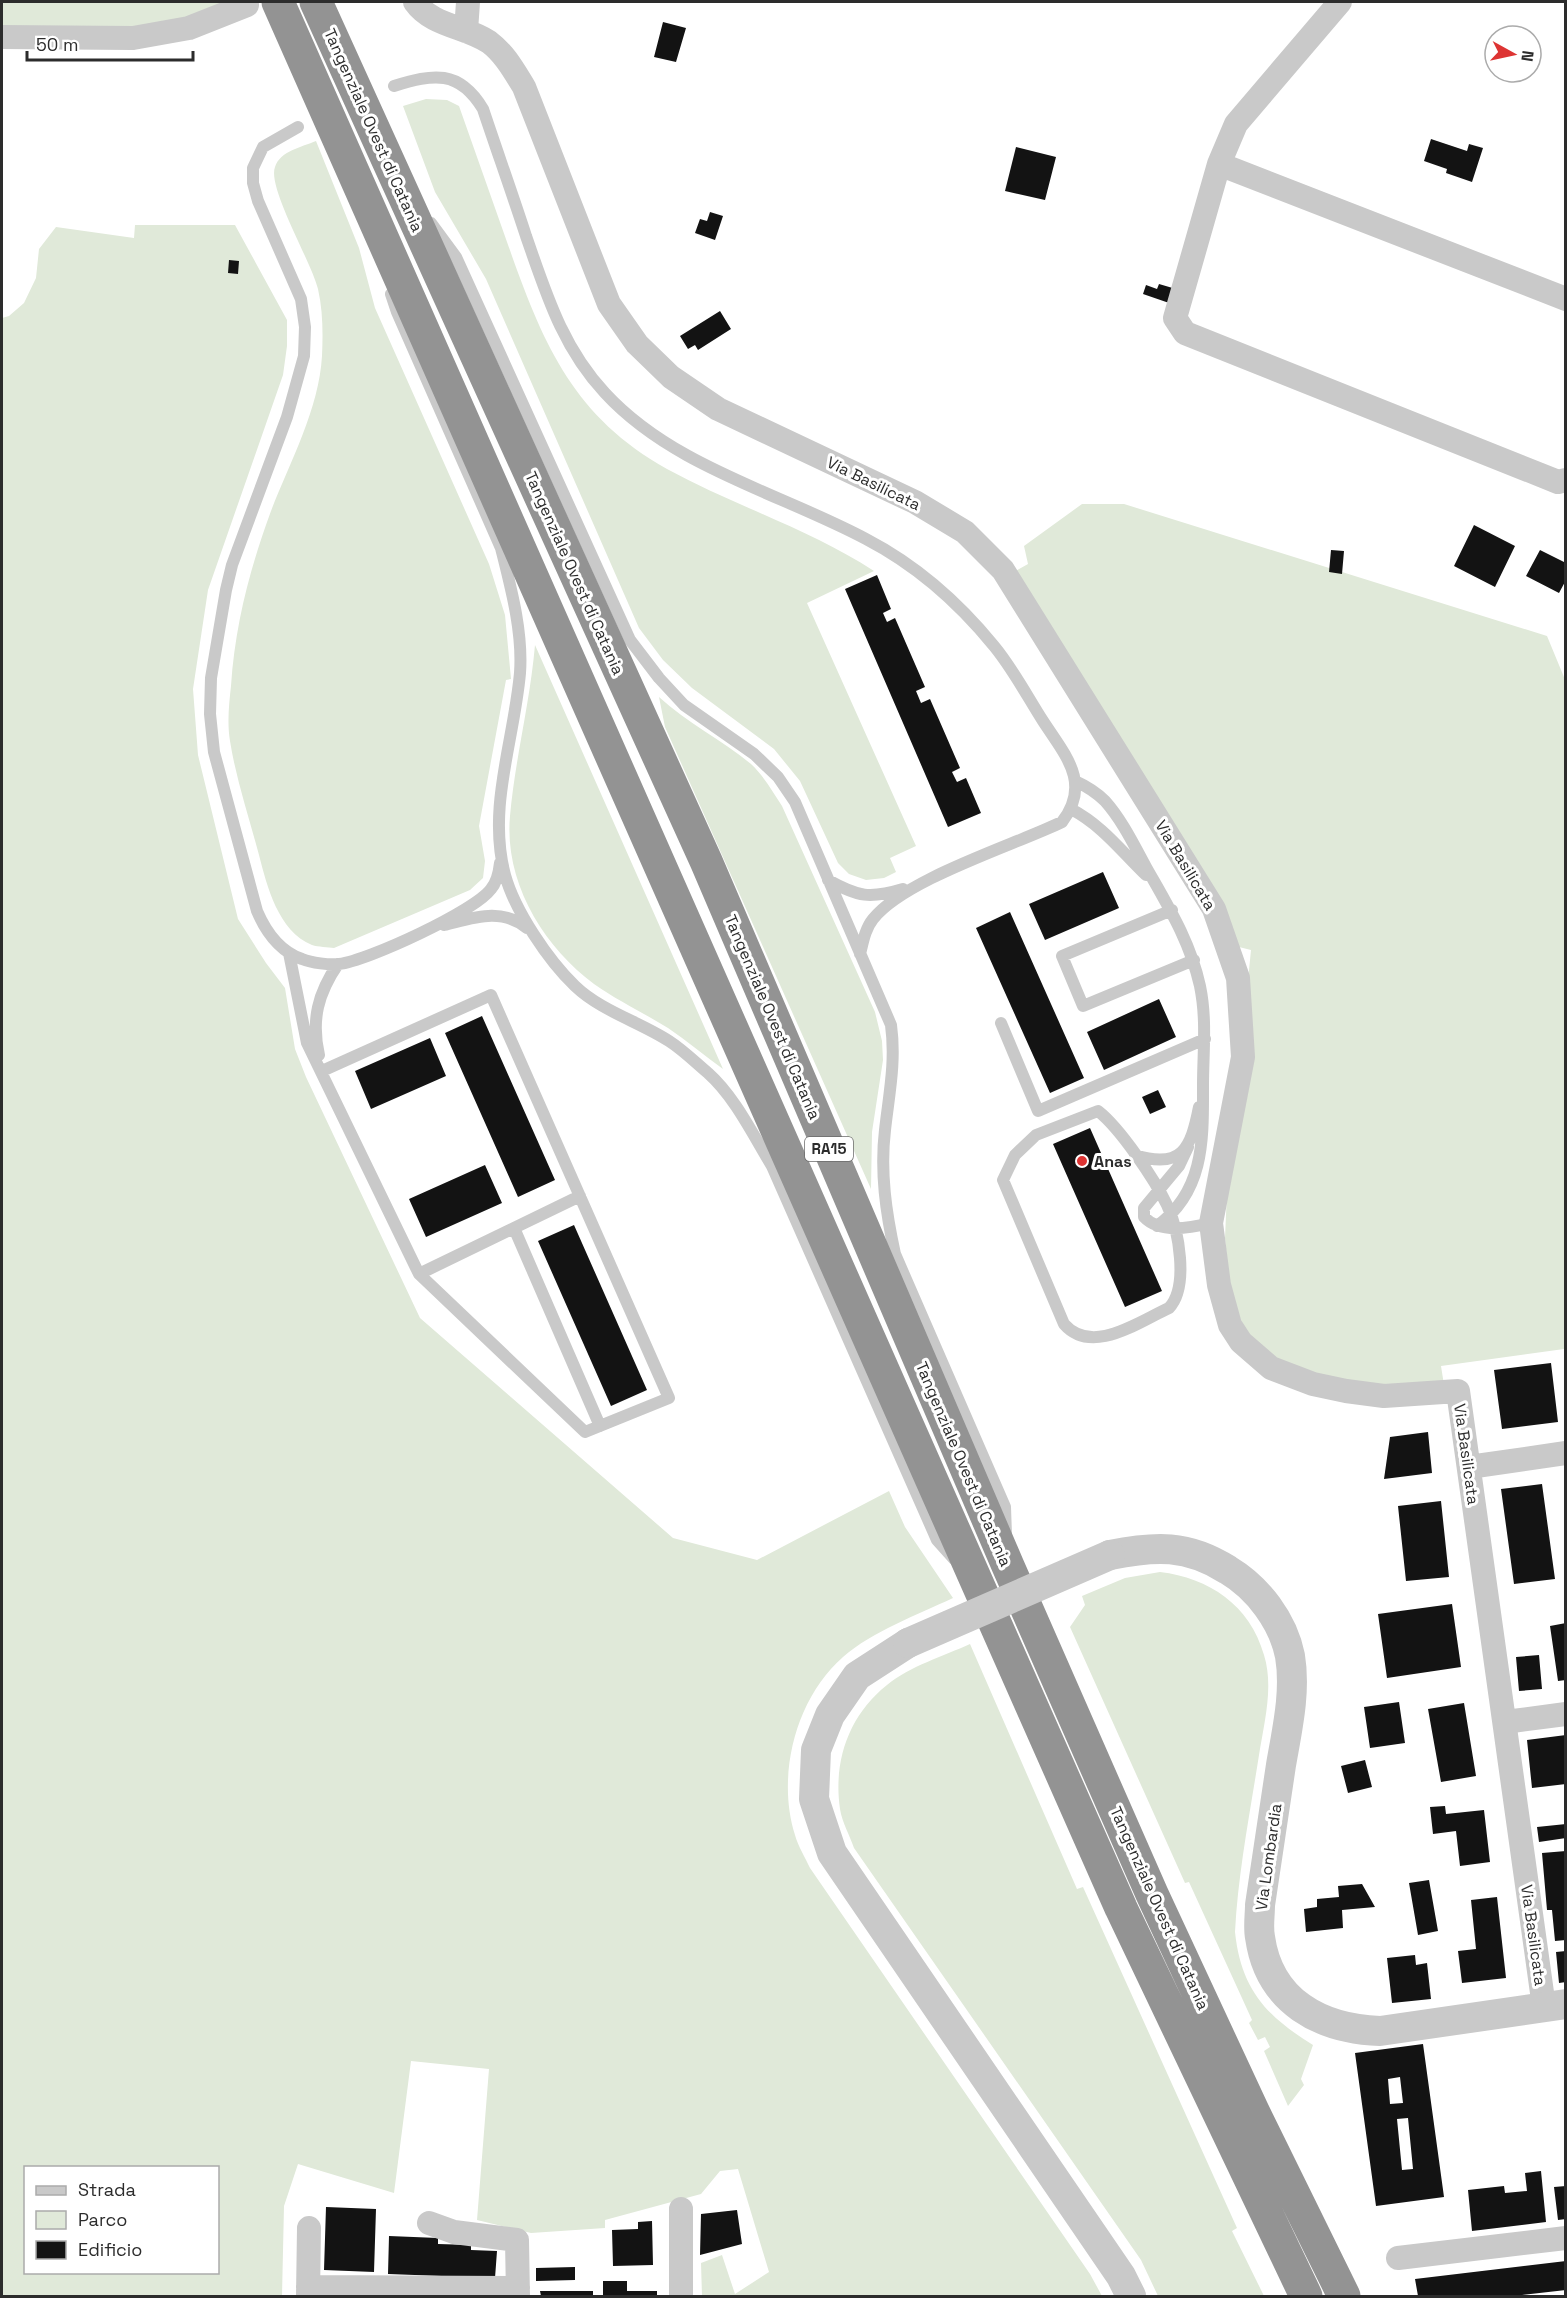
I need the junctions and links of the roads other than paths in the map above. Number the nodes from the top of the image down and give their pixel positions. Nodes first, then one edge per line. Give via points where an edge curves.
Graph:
1 (316, 2) edge
2 (415, 2) edge
3 (468, 2) edge
4 (1340, 2) edge
5 (263, 3) edge
6 (466, 31) junction
7 (2, 37) edge
8 (394, 86) dead end
9 (298, 128) dead end
10 (1219, 165) junction
11 (393, 171) junction
12 (355, 176) junction
13 (1566, 299) edge
14 (1566, 480) edge
15 (1075, 781) junction
16 (1071, 810) junction
17 (501, 856) junction
18 (828, 880) junction
19 (921, 884) junction
20 (1157, 887) junction
21 (1172, 910) junction
22 (420, 932) junction
23 (536, 935) junction
24 (289, 953) junction
25 (860, 954) junction
26 (1194, 960) junction
27 (338, 964) junction
28 (1001, 1023) dead end
29 (1205, 1039) junction
30 (322, 1071) junction
31 (1203, 1085) junction
32 (1188, 1147) junction
33 (1135, 1155) junction
34 (1159, 1193) junction
35 (580, 1196) junction
36 (1172, 1222) junction
37 (1211, 1223) junction
38 (514, 1228) junction
39 (419, 1274) junction
40 (600, 1426) junction
41 (1566, 1453) edge
42 (1469, 1467) junction
43 (1008, 1566) junction
44 (976, 1583) junction
45 (1566, 1714) edge
46 (1504, 1722) junction
47 (1555, 2006) edge
48 (681, 2209) dead end
49 (429, 2223) dead end
50 (309, 2228) dead end
51 (1566, 2238) edge
52 (1398, 2258) dead end
53 (308, 2292) edge
54 (518, 2292) edge
55 (681, 2296) edge
56 (1131, 2296) edge
57 (1306, 2296) edge
58 (1344, 2296) edge

1 - 11 highway, Tangenziale Ovest di Catania / RA15
2 - 6 street, Via Basilicata via 424,14
3 - 6 street
4 - 10 street via 1236,123
5 - 7 street via 189,28 133,38
5 - 12 highway, Tangenziale Ovest di Catania / RA15
6 - 37 street, Via Basilicata via 504,56 524,87 609,304 637,344 671,377 718,410 915,502 965,532 1003,570 1214,909 1238,978 1243,1057
8 - 15 lane via 439,76 462,84 475,96 483,109 558,325 585,371 606,394 658,438 867,539 920,573 995,647 1072,765
9 - 24 lane via 263,147 253,168 253,183 301,299 304,356 287,417 226,590 211,678 210,714 214,752 257,911 276,944
10 - 13 street
10 - 14 street via 1175,318 1185,333 1558,482
11 - 18 lane via 456,257 630,640 684,705 754,754 778,777 795,802
11 - 43 highway, Tangenziale Ovest di Catania / RA15 via 706,861
12 - 17 lane via 397,312 501,548 511,590 520,671 498,811
12 - 44 highway, Tangenziale Ovest di Catania / RA15
15 - 16 lane
15 - 20 lane via 1106,802
16 - 19 lane via 1062,822
16 - 20 lane via 1109,835
17 - 22 lane via 492,889 462,911
17 - 23 lane via 521,915
18 - 19 lane via 864,896 880,896
18 - 25 lane
19 - 25 lane via 893,900 871,921
20 - 21 lane
21 - 26 lane
21 - 26 lane via 1062,956 1083,1006
22 - 23 lane via 487,915 519,921
22 - 27 lane
23 - 44 lane via 575,987 670,1041 710,1075 740,1112 772,1166 936,1540
24 - 27 lane via 303,960
24 - 30 lane via 303,1033
25 - 43 lane via 891,1025 893,1070 884,1170 885,1212 895,1254 1005,1508
26 - 29 lane via 1205,1015
27 - 30 lane via 325,983 315,1023
28 - 29 lane via 1038,1111
29 - 31 lane
30 - 35 lane via 492,995
30 - 39 lane
31 - 32 lane
31 - 36 lane via 1204,1125 1198,1171
32 - 33 lane via 1169,1159 1153,1161
32 - 34 lane
33 - 34 lane
33 - 36 lane via 1098,1111 1036,1135 1015,1155 1003,1180 1064,1324 1072,1334 1099,1339 1175,1302 1182,1271
34 - 36 lane
34 - 36 lane via 1144,1208 1144,1217 1151,1225
35 - 38 lane
35 - 40 lane via 669,1398
36 - 37 lane via 1188,1228
37 - 42 street, Via Basilicata via 1219,1285 1230,1325 1254,1355 1270,1368 1346,1391 1384,1396 1458,1391
38 - 39 lane
38 - 40 lane
39 - 40 lane via 585,1432
41 - 42 street
42 - 46 street, Via Basilicata
43 - 58 highway, Tangenziale Ovest di Catania / RA15 via 1152,1894
44 - 57 highway, Tangenziale Ovest di Catania / RA15 via 1121,1908
45 - 46 street
46 - 47 street, Via Basilicata
47 - 56 street, Via Lombardia, bridge via 1380,2031 1351,2030 1296,2004 1277,1982 1260,1937 1260,1905 1290,1709 1290,1656 1282,1633 1260,1596 1219,1564 1174,1549 1148,1547 1110,1555 908,1644 857,1676 830,1715 816,1750 814,1799 832,1853
48 - 55 street
49 - 54 street via 454,2232 517,2240
50 - 53 street
51 - 52 street
53 - 54 street

